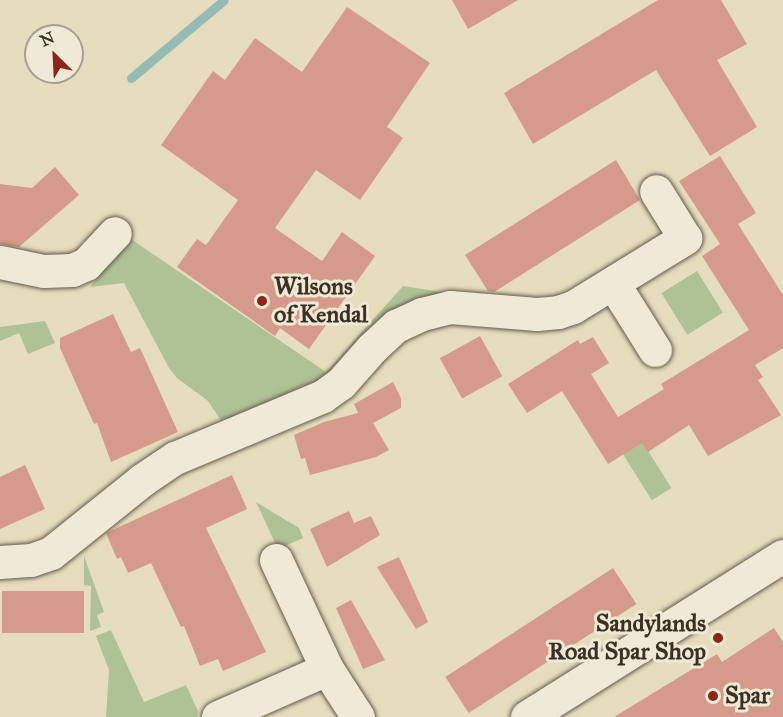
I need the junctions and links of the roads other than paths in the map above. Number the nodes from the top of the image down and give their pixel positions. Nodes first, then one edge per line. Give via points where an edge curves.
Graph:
1 (656, 191) dead end
2 (115, 233) dead end
3 (0, 262) edge
4 (613, 284) junction
5 (655, 350) dead end
6 (783, 556) edge
7 (276, 560) dead end
8 (0, 562) edge
9 (327, 669) junction
10 (218, 717) edge
11 (358, 717) edge
12 (527, 717) edge

1 - 4 street via 685,238
2 - 3 street via 86,264 72,270 44,270
4 - 5 street
4 - 8 street via 558,312 450,307 422,314 396,326 341,383 323,396 175,458 51,553 31,560
6 - 12 street
7 - 9 street
9 - 10 street
9 - 11 street

